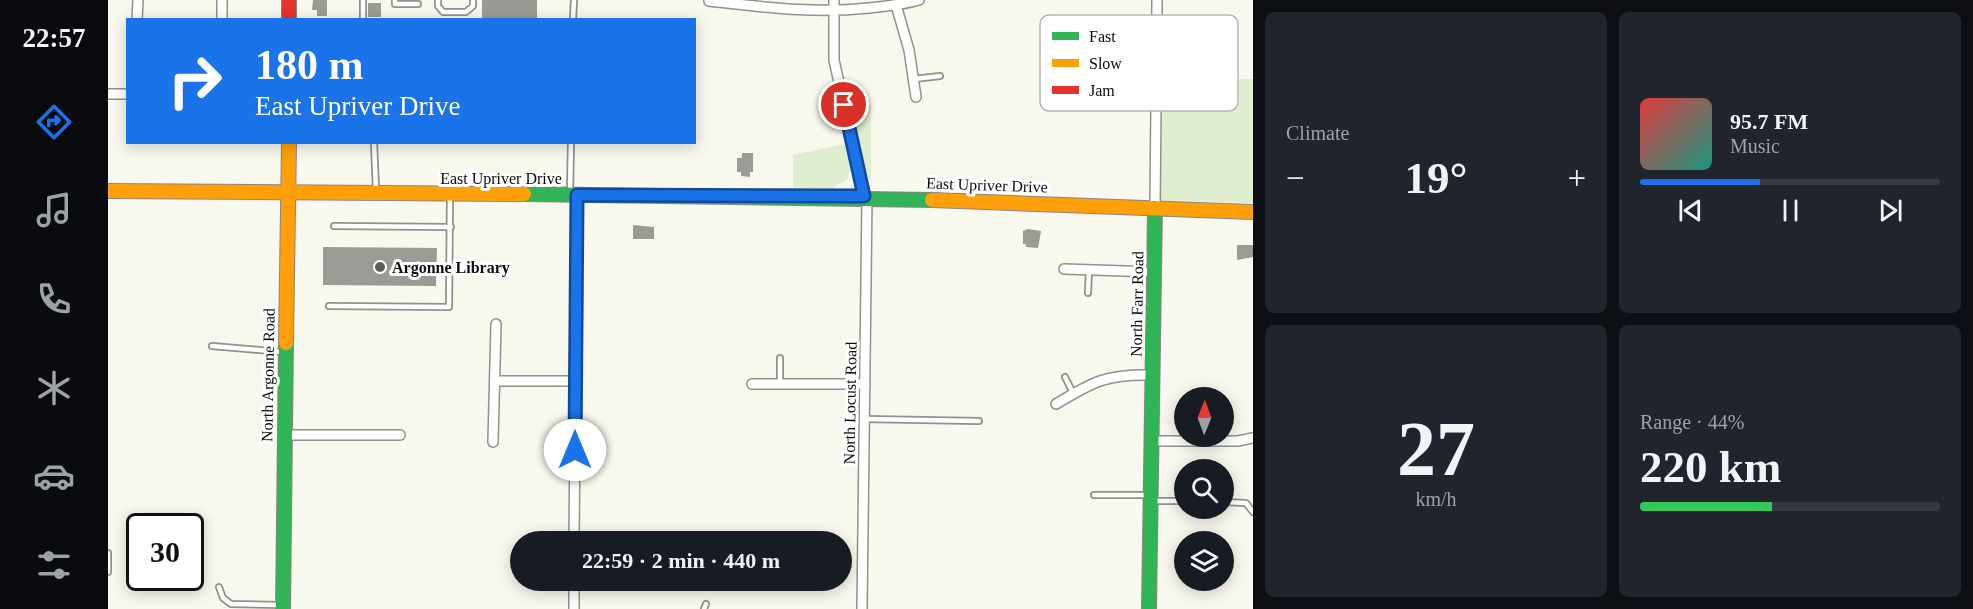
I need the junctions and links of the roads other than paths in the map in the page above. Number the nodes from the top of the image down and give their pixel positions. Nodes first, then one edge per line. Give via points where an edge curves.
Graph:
1 (138, 0) edge
2 (222, 0) edge
3 (289, 0) edge
4 (363, 0) edge
5 (395, 0) edge
6 (438, 0) edge
7 (473, 0) edge
8 (573, 0) edge
9 (834, 0) edge
10 (919, 0) edge
11 (1157, 0) edge
12 (708, 1) edge
13 (418, 4) dead end
14 (896, 5) junction
15 (834, 12) junction
16 (1157, 15) edge
17 (137, 18) edge
18 (222, 18) edge
19 (289, 18) edge
20 (363, 18) edge
21 (573, 18) edge
22 (940, 76) dead end
23 (914, 79) junction
24 (108, 93) edge
25 (126, 94) edge
26 (916, 97) dead end
27 (1156, 111) edge
28 (289, 144) edge
29 (374, 144) edge
30 (571, 144) edge
31 (108, 191) edge
32 (288, 194) junction
33 (376, 194) junction
34 (450, 194) junction
35 (574, 195) junction
36 (866, 196) junction
37 (1155, 208) junction
38 (1253, 212) edge
39 (334, 226) dead end
40 (451, 227) junction
41 (1064, 269) dead end
42 (1089, 270) junction
43 (1154, 272) junction
44 (1088, 293) dead end
45 (329, 306) dead end
46 (496, 324) dead end
47 (212, 346) dead end
48 (285, 352) junction
49 (780, 358) dead end
50 (1152, 375) junction
51 (1065, 377) dead end
52 (495, 381) junction
53 (575, 381) junction
54 (752, 384) dead end
55 (780, 384) junction
56 (865, 384) junction
57 (1073, 393) junction
58 (1056, 404) dead end
59 (864, 419) junction
60 (979, 421) dead end
61 (284, 435) junction
62 (400, 435) dead end
63 (1253, 438) edge
64 (1152, 441) junction
65 (493, 442) dead end
66 (1094, 495) dead end
67 (1151, 498) junction
68 (1174, 500) edge
69 (1234, 502) edge
70 (1253, 512) edge
71 (574, 531) edge
72 (108, 553) edge
73 (108, 572) edge
74 (219, 587) dead end
75 (574, 591) edge
76 (283, 607) edge
77 (574, 609) edge
78 (862, 609) edge
79 (1149, 609) edge

1 - 17 street
2 - 18 street
3 - 19 street
4 - 20 lane
5 - 13 lane via 395,4
6 - 7 lane via 443,12 466,12 473,6
8 - 21 lane
9 - 15 street, North Locust Road
10 - 14 street
11 - 16 street, North Farr Road
12 - 15 street
14 - 15 street
14 - 23 street
15 - 36 street, North Locust Road via 834,60
22 - 23 lane
23 - 26 street
24 - 25 street
27 - 37 street, North Farr Road
28 - 32 street, North Argonne Road
29 - 33 lane
30 - 35 lane
31 - 32 street, East Upriver Drive
32 - 33 street, East Upriver Drive
32 - 48 street, North Argonne Road
33 - 34 street, East Upriver Drive
34 - 35 street, East Upriver Drive
34 - 40 lane
35 - 36 street, East Upriver Drive
35 - 53 street
36 - 37 street, East Upriver Drive
36 - 56 street, North Locust Road
37 - 38 street, East Upriver Drive
37 - 43 street, North Farr Road
39 - 40 lane
40 - 45 lane via 449,308
41 - 42 street
42 - 43 street
42 - 44 lane
43 - 50 street, North Farr Road
46 - 52 street
47 - 48 lane
48 - 61 street, North Argonne Road
49 - 55 lane
50 - 57 street via 1123,374
50 - 64 street, North Farr Road
51 - 57 lane
52 - 53 street
52 - 65 street
53 - 71 street
54 - 55 street
55 - 56 street
56 - 59 street, North Locust Road
57 - 58 street
59 - 60 lane
59 - 78 street, North Locust Road
61 - 62 street
61 - 76 street, North Argonne Road
63 - 64 street
64 - 67 street, North Farr Road
66 - 67 lane
67 - 68 lane
67 - 79 street, North Farr Road
69 - 70 lane via 1246,503
72 - 73 lane
74 - 76 lane via 223,598 231,604
75 - 77 street

